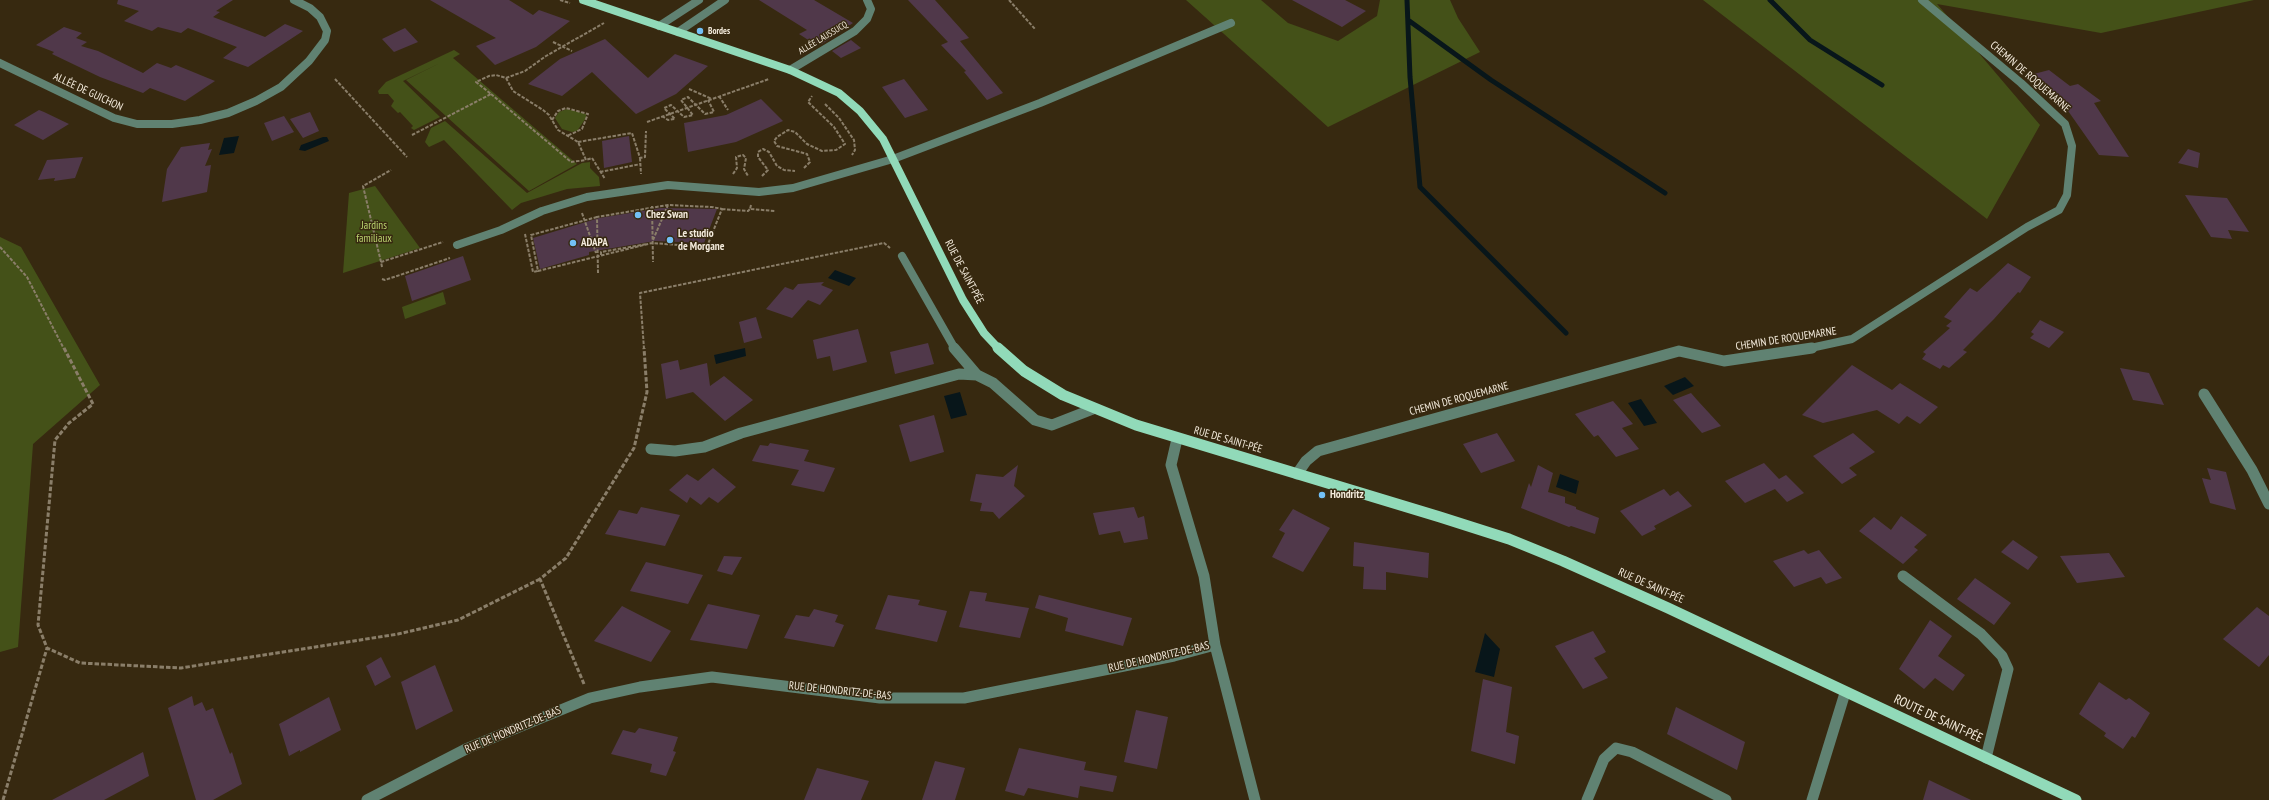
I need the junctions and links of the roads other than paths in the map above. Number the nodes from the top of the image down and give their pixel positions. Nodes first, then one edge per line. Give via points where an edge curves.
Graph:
1 (294, 0) edge
2 (583, 0) edge
3 (699, 0) edge
4 (725, 0) edge
5 (867, 0) edge
6 (1922, 0) edge
7 (1231, 23) dead end
8 (659, 26) junction
9 (678, 32) junction
10 (0, 63) edge
11 (790, 70) junction
12 (893, 159) junction
13 (457, 245) dead end
14 (902, 256) road end
15 (977, 375) junction
16 (2204, 394) dead end
17 (1093, 409) junction
18 (1177, 439) junction
19 (651, 449) dead end
20 (1297, 474) junction
21 (2269, 504) edge
22 (1903, 576) dead end
23 (1215, 645) junction
24 (1845, 693) junction
25 (1986, 758) junction
26 (367, 800) edge
27 (1255, 800) edge
28 (1587, 800) edge
29 (1726, 800) edge
30 (1812, 800) edge
31 (2076, 800) edge

1 - 10 street, ALLÉE DE GUICHON via 310,8 320,17 327,31 325,40 298,73 281,87 228,113 200,120 172,124 137,124 114,118
2 - 8 main road, RUE DE SAINT-PÉE
3 - 8 street
4 - 9 street
5 - 11 street, ALLÉE LAUSSUCQ via 871,9 867,19 855,31
6 - 20 street, CHEMIN DE ROQUEMARNE via 2021,83 2065,124 2072,146 2067,195 2060,210 2027,226 1852,339 1812,348 1724,361 1679,351 1318,451 1306,461
7 - 12 street via 1040,103
8 - 9 main road, RUE DE SAINT-PÉE
9 - 11 main road, RUE DE SAINT-PÉE
11 - 12 main road, RUE DE SAINT-PÉE via 839,93 860,111 883,139
12 - 13 street via 783,190 759,192 668,185 587,197 542,211 501,230
12 - 17 main road, RUE DE SAINT-PÉE via 963,300 984,333 1024,371 1063,395
14 - 15 street via 952,345
15 - 17 street via 993,383 1035,420 1052,425
15 - 19 street via 958,374 741,433 704,447 675,451
16 - 21 street via 2252,470
17 - 18 main road, RUE DE SAINT-PÉE
18 - 20 main road, RUE DE SAINT-PÉE
18 - 23 street, RUE DE HONDRITZ-DE-BAS via 1171,466 1204,576
20 - 24 main road, RUE DE SAINT-PÉE via 1509,539 1668,608
22 - 25 street via 1981,634 2002,656 2008,669
23 - 26 street, RUE DE HONDRITZ-DE-BAS via 1174,656 964,698 880,698 712,677 640,687 590,698 468,748
23 - 27 street
24 - 25 main road, ROUTE DE SAINT-PÉE
24 - 30 street
25 - 31 main road, ROUTE DE SAINT-PÉE
28 - 29 street via 1604,759 1616,748 1632,752

